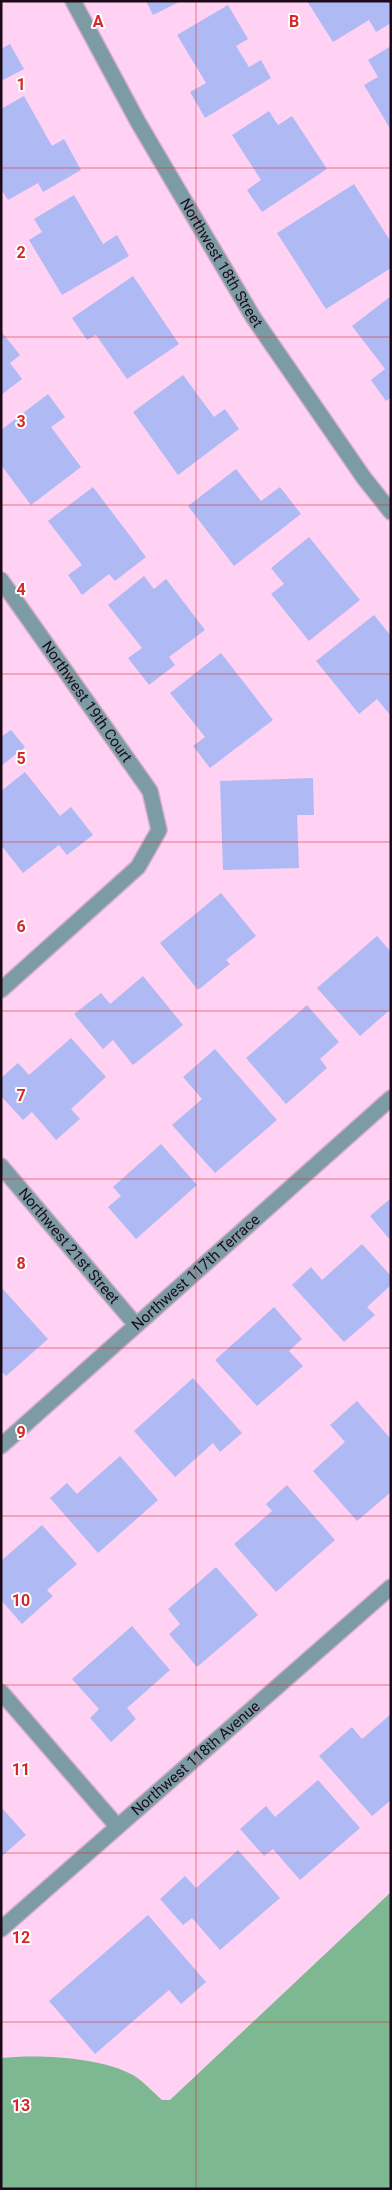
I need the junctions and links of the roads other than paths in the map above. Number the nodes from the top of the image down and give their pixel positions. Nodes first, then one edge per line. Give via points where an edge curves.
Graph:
1 (72, 1) edge
2 (391, 512) edge
3 (1, 580) edge
4 (1, 990) edge
5 (391, 1098) edge
6 (1, 1166) edge
7 (136, 1325) junction
8 (1, 1446) edge
9 (391, 1587) edge
10 (1, 1692) edge
11 (117, 1826) junction
12 (1, 1929) edge

1 - 2 street, Northwest 18th Street via 138,122 253,317
3 - 4 street, Northwest 19th Court via 150,791 159,830 138,866
5 - 7 street, Northwest 117th Terrace
6 - 7 street, Northwest 21st Street
7 - 8 street, Northwest 117th Terrace
9 - 11 street, Northwest 118th Avenue
10 - 11 street
11 - 12 street, Northwest 118th Avenue

